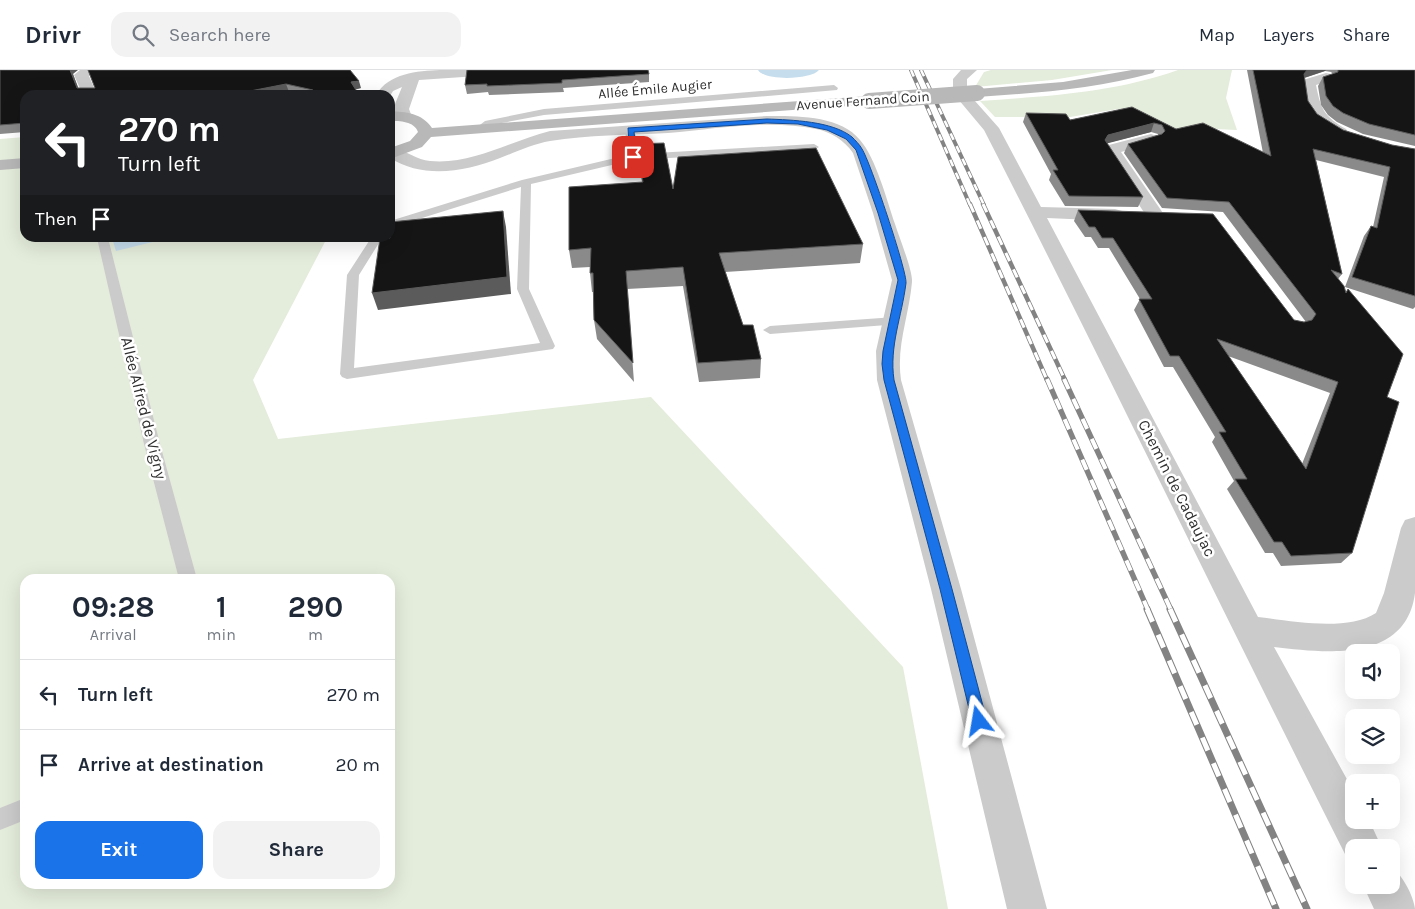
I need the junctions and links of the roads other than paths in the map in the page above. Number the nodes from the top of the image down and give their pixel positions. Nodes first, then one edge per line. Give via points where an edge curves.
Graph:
1 (90, 70) edge
2 (507, 70) edge
3 (1148, 70) edge
4 (967, 72) edge
5 (409, 73) edge
6 (1326, 77) edge
7 (834, 88) dead end
8 (88, 90) edge
9 (386, 90) edge
10 (397, 117) edge
11 (481, 128) junction
12 (630, 130) junction
13 (426, 133) junction
14 (1353, 137) edge
15 (1151, 139) edge
16 (814, 146) edge
17 (395, 152) edge
18 (395, 154) edge
19 (633, 157) junction
20 (20, 163) edge
21 (0, 165) edge
22 (526, 182) junction
23 (1034, 212) junction
24 (1156, 216) junction
25 (1176, 217) edge
26 (395, 224) edge
27 (103, 242) edge
28 (374, 242) edge
29 (894, 321) junction
30 (770, 330) dead end
31 (1415, 528) edge
32 (187, 574) edge
33 (1248, 630) junction
34 (20, 812) edge
35 (0, 819) edge
36 (1358, 839) edge
37 (1388, 894) edge
38 (1027, 909) edge
39 (1396, 909) edge

1 - 8 street via 80,75
2 - 5 street
3 - 11 main road, Avenue Fernand Coin, bridge via 1074,86
4 - 23 street, Chemin de Cadaujac via 959,79 960,93 991,128
5 - 9 street
5 - 10 street
6 - 14 street via 1308,83 1313,111 1331,127
7 - 11 lane, Allée Émile Augier via 544,112 488,123
10 - 13 main road via 421,123
11 - 13 main road, Avenue Fernand Coin
12 - 18 street via 542,137 482,161 456,166 412,162
12 - 19 lane
12 - 29 street via 778,121 815,125 848,138 861,154 901,274 902,287
13 - 17 main road via 416,144
15 - 24 street via 1111,150
16 - 19 lane
19 - 22 lane
20 - 21 main road
22 - 26 lane
22 - 28 lane via 522,289 548,346 347,374 353,275
23 - 24 street
23 - 33 street, Chemin de Cadaujac
24 - 25 street
27 - 32 lane, Allée Alfred de Vigny
29 - 30 lane
29 - 38 street via 886,364 889,380
31 - 33 street via 1394,610 1387,623 1372,633 1348,637
33 - 36 street, Chemin de Cadaujac
34 - 35 lane
37 - 39 street

